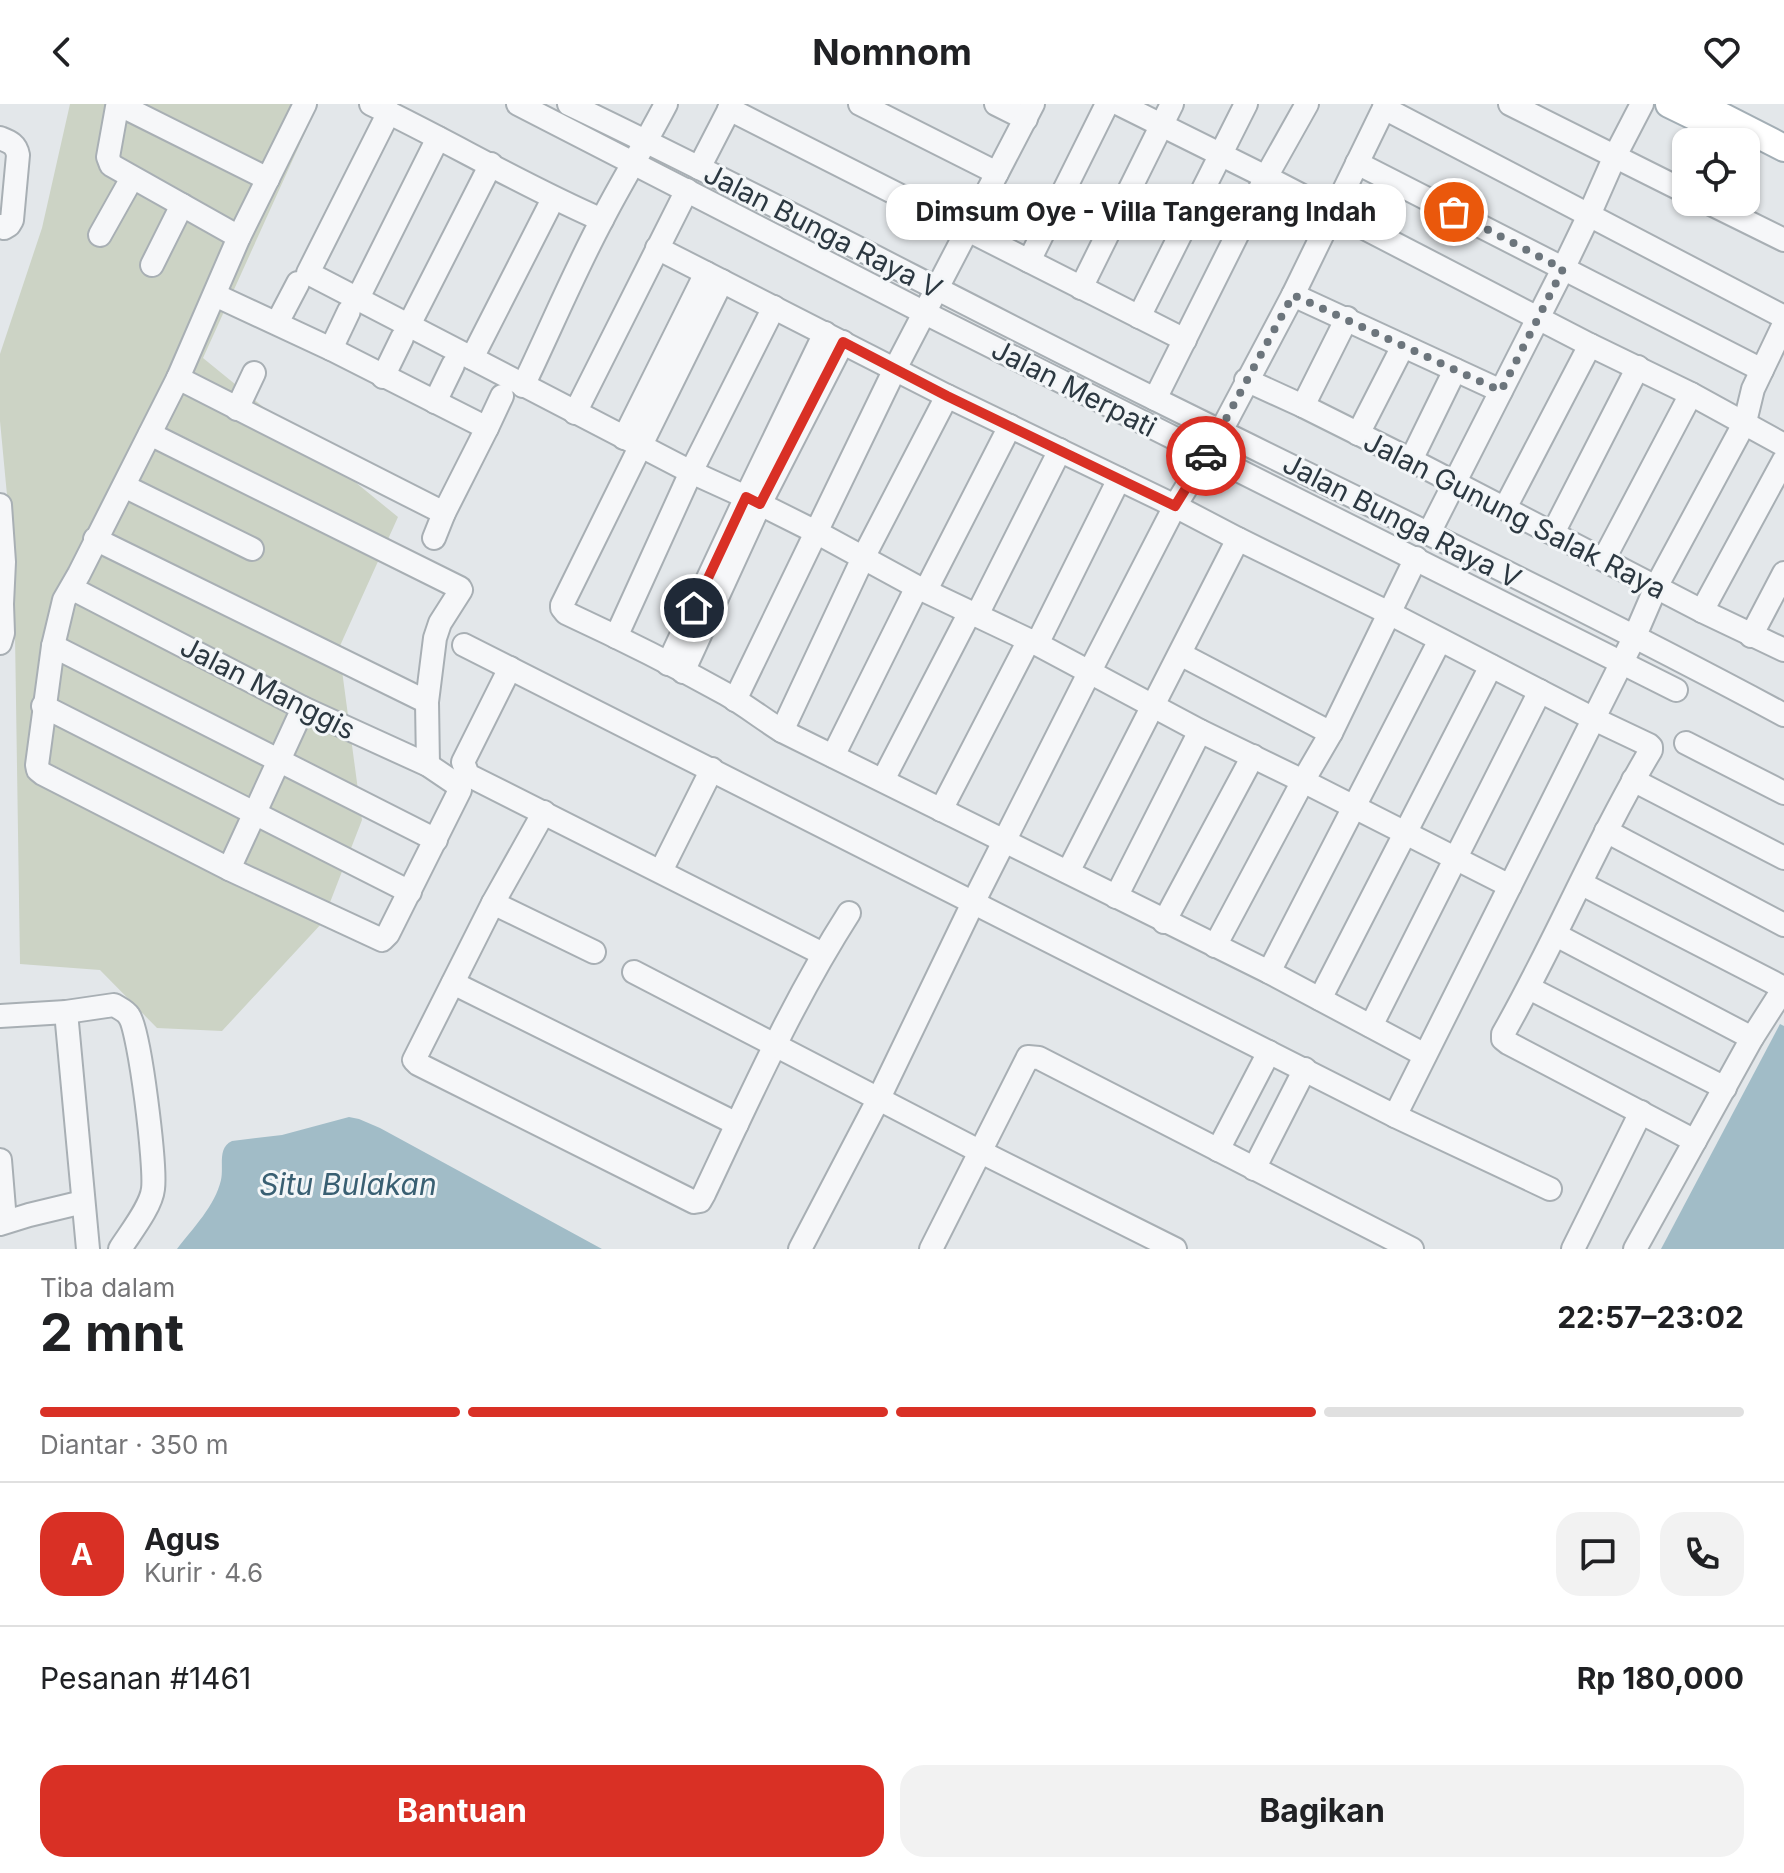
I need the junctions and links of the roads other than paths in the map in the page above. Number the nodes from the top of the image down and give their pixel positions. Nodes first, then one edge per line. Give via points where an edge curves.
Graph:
1 (305, 104) edge
2 (518, 104) edge
3 (569, 104) edge
4 (666, 104) edge
5 (860, 104) edge
6 (996, 104) edge
7 (1096, 104) edge
8 (1107, 104) edge
9 (1119, 104) edge
10 (1172, 104) edge
11 (1233, 104) edge
12 (1246, 104) edge
13 (1307, 104) edge
14 (1510, 104) edge
15 (1642, 104) edge
16 (1669, 104) edge
17 (1698, 104) edge
18 (730, 107) edge
19 (380, 108) edge
20 (593, 109) edge
21 (1390, 109) edge
22 (1030, 112) edge
23 (1161, 125) junction
24 (1718, 128) edge
25 (0, 138) edge
26 (438, 138) junction
27 (646, 143) junction
28 (1784, 148) edge
29 (1760, 149) edge
30 (1215, 152) junction
31 (1615, 156) junction
32 (1784, 162) edge
33 (1357, 163) junction
34 (633, 164) junction
35 (495, 167) junction
36 (699, 168) junction
37 (997, 173) junction
38 (1266, 177) junction
39 (132, 178) junction
40 (268, 179) junction
41 (1672, 185) edge
42 (687, 190) junction
43 (553, 199) junction
44 (182, 205) junction
45 (1333, 213) junction
46 (1589, 215) junction
47 (1735, 216) edge
48 (602, 220) junction
49 (0, 226) edge
50 (969, 229) junction
51 (100, 235) dead end
52 (239, 237) junction
53 (1784, 240) edge
54 (657, 248) junction
55 (1025, 259) junction
56 (152, 265) dead end
57 (1563, 269) junction
58 (714, 277) junction
59 (303, 278) junction
60 (1081, 288) junction
61 (937, 289) junction
62 (215, 295) junction
63 (1293, 295) junction
64 (353, 305) junction
65 (774, 307) junction
66 (925, 313) junction
67 (1133, 314) junction
68 (1784, 317) edge
69 (1347, 318) junction
70 (1538, 318) junction
71 (277, 323) junction
72 (1784, 324) edge
73 (410, 331) junction
74 (834, 338) junction
75 (1185, 340) junction
76 (1590, 345) junction
77 (1403, 346) junction
78 (331, 349) junction
79 (462, 362) junction
80 (1638, 367) junction
81 (895, 369) junction
82 (1455, 370) junction
83 (1762, 370) junction
84 (254, 373) dead end
85 (383, 377) junction
86 (178, 378) junction
87 (1246, 380) junction
88 (523, 386) junction
89 (1501, 391) junction
90 (1691, 394) junction
91 (502, 396) dead end
92 (950, 397) junction
93 (1155, 399) junction
94 (435, 402) junction
95 (1303, 406) junction
96 (237, 409) junction
97 (575, 413) junction
98 (1745, 422) junction
99 (1010, 426) junction
100 (487, 428) junction
101 (1221, 431) junction
102 (150, 434) junction
103 (1358, 434) junction
104 (632, 442) junction
105 (1784, 445) edge
106 (1064, 452) junction
107 (1207, 455) junction
108 (1411, 460) junction
109 (1784, 460) edge
110 (691, 472) junction
111 (1119, 479) junction
112 (1455, 482) junction
113 (124, 486) junction
114 (753, 500) junction
115 (0, 505) edge
116 (1175, 506) junction
117 (1505, 508) junction
118 (444, 513) junction
119 (816, 532) junction
120 (1429, 533) junction
121 (1553, 533) junction
122 (434, 538) dead end
123 (95, 539) junction
124 (1238, 539) junction
125 (252, 549) dead end
126 (2, 551) edge
127 (1416, 558) junction
128 (1604, 559) junction
129 (867, 560) junction
130 (1784, 573) edge
131 (1656, 587) junction
132 (71, 588) junction
133 (922, 588) junction
134 (1, 604) edge
135 (1702, 611) junction
136 (1389, 613) junction
137 (977, 615) junction
138 (1751, 636) junction
139 (616, 637) junction
140 (1634, 638) junction
141 (1440, 640) junction
142 (1033, 642) junction
143 (0, 643) edge
144 (464, 645) dead end
145 (53, 646) junction
146 (1784, 650) edge
147 (1180, 654) junction
148 (1622, 662) junction
149 (1491, 666) junction
150 (510, 668) junction
151 (675, 668) junction
152 (1089, 673) junction
153 (1676, 690) dead end
154 (1540, 691) junction
155 (735, 700) junction
156 (427, 702) junction
157 (1153, 705) junction
158 (43, 706) junction
159 (303, 708) junction
160 (1784, 715) edge
161 (1592, 718) junction
162 (782, 731) junction
163 (1200, 731) junction
164 (1331, 733) junction
165 (1686, 743) dead end
166 (833, 756) junction
167 (1253, 756) junction
168 (280, 761) junction
169 (428, 765) junction
170 (712, 769) junction
171 (883, 780) junction
172 (1633, 780) junction
173 (1303, 781) junction
174 (1784, 793) edge
175 (1354, 807) junction
176 (941, 810) junction
177 (544, 812) junction
178 (254, 813) junction
179 (1606, 831) junction
180 (1405, 833) junction
181 (436, 840) junction
182 (1006, 840) junction
183 (1784, 858) edge
184 (1456, 859) junction
185 (229, 869) junction
186 (661, 871) junction
187 (1068, 872) junction
188 (1582, 884) junction
189 (1510, 886) junction
190 (410, 892) junction
191 (1116, 897) junction
192 (493, 903) junction
193 (973, 903) junction
194 (849, 913) dead end
195 (1164, 922) junction
196 (1784, 925) edge
197 (1556, 935) junction
198 (1215, 946) junction
199 (594, 952) dead end
200 (823, 954) junction
201 (634, 972) dead end
202 (1269, 972) junction
203 (453, 983) junction
204 (1529, 988) junction
205 (1782, 997) edge
206 (1320, 999) junction
207 (66, 1012) junction
208 (0, 1016) edge
209 (1371, 1026) junction
210 (1752, 1038) junction
211 (775, 1044) junction
212 (1269, 1052) junction
213 (1425, 1055) junction
214 (1305, 1069) junction
215 (1725, 1088) junction
216 (878, 1100) junction
217 (1641, 1112) junction
218 (1395, 1116) junction
219 (737, 1124) junction
220 (1695, 1141) junction
221 (1218, 1150) junction
222 (979, 1151) junction
223 (0, 1160) edge
224 (1254, 1169) junction
225 (1550, 1189) dead end
226 (83, 1202) junction
227 (3, 1222) edge
228 (88, 1249) edge
229 (120, 1249) edge
230 (800, 1249) edge
231 (931, 1249) edge
232 (1175, 1249) edge
233 (1412, 1249) edge
234 (1573, 1249) edge
235 (1635, 1249) edge

1 - 40 street
2 - 34 street, Jalan Merpati
3 - 20 street, Jalan Bunga Raya V
4 - 27 street
5 - 37 street
6 - 22 street
7 - 55 street
8 - 55 street
9 - 23 street
10 - 23 street
11 - 30 street
12 - 30 street
13 - 38 street
14 - 31 street
15 - 31 street
16 - 24 main road
17 - 28 main road
18 - 36 street
18 - 50 street
19 - 26 street
19 - 59 street
20 - 27 street, Jalan Bunga Raya V
21 - 33 street
21 - 46 street
22 - 37 street
23 - 30 street
23 - 60 street
25 - 49 street via 13,143 18,155 12,220
26 - 35 street
26 - 64 street
27 - 34 street
27 - 36 street, Jalan Bunga Raya V
29 - 32 main road
30 - 38 street
30 - 67 street
31 - 41 street
31 - 46 street
33 - 45 street
33 - 57 street
34 - 42 street, Jalan Merpati
34 - 48 street
35 - 43 street
35 - 73 street
36 - 61 street, Jalan Bunga Raya V
37 - 50 street
38 - 45 street
38 - 75 street
39 - 40 street via 108,161 120,105
39 - 44 street
39 - 51 street
40 - 52 street
42 - 54 street
42 - 66 street, Jalan Merpati
43 - 48 street
43 - 79 street
44 - 52 street
44 - 56 street
45 - 63 street
45 - 70 street
46 - 57 street
46 - 68 street
47 - 53 street
48 - 88 street
50 - 55 street
50 - 61 street
52 - 62 street
54 - 58 street
54 - 97 street
55 - 60 street
57 - 70 street
57 - 83 street
58 - 65 street
58 - 104 street
59 - 64 street
59 - 71 street
60 - 67 street
61 - 66 street
61 - 93 street, Jalan Bunga Raya V
62 - 71 street
62 - 86 street
63 - 69 street
63 - 87 street
64 - 73 street
64 - 78 street
65 - 74 street
65 - 110 street
66 - 81 street
66 - 107 street, Jalan Merpati
67 - 75 street
69 - 77 street
69 - 95 street
70 - 76 street
70 - 89 street
71 - 78 street
72 - 83 street
73 - 79 street
73 - 85 street
74 - 81 street
74 - 114 street
75 - 93 street
76 - 80 street
76 - 117 street
77 - 82 street
77 - 103 street
78 - 85 street
79 - 88 street
79 - 94 street
80 - 90 street
80 - 121 street
81 - 92 street
81 - 119 street
82 - 89 street
82 - 108 street
83 - 98 street
84 - 96 street
85 - 94 street
86 - 96 street
86 - 102 street
87 - 95 street, Jalan Gunung Salak Raya
87 - 101 street
88 - 97 street
89 - 112 street
90 - 98 street
90 - 128 street
91 - 100 street
92 - 99 street
92 - 129 street
93 - 101 street, Jalan Bunga Raya V
94 - 100 street
95 - 103 street, Jalan Gunung Salak Raya
96 - 118 street
97 - 104 street
98 - 105 street
98 - 131 street
99 - 106 street
99 - 133 street
100 - 118 street
101 - 107 street
101 - 120 street, Jalan Bunga Raya V
102 - 113 street
102 - 156 street via 460,588 435,638
103 - 108 street, Jalan Gunung Salak Raya
104 - 110 street
104 - 139 street via 562,605 566,613
106 - 111 street
106 - 137 street
107 - 116 street
107 - 127 street, Jalan Merpati
108 - 112 street, Jalan Gunung Salak Raya
109 - 135 street
110 - 114 street
110 - 139 street
111 - 116 street
111 - 142 street
112 - 117 street, Jalan Gunung Salak Raya
112 - 120 street
113 - 123 street
113 - 125 street
114 - 119 street
114 - 151 street
115 - 126 street
116 - 124 street
116 - 152 street
117 - 121 street, Jalan Gunung Salak Raya
118 - 122 street
119 - 129 street
119 - 155 street
120 - 140 street, Jalan Bunga Raya V
121 - 128 street, Jalan Gunung Salak Raya
123 - 132 street
123 - 156 street
124 - 136 street
124 - 147 street
126 - 134 street
127 - 136 street
127 - 148 street, Jalan Merpati
128 - 131 street, Jalan Gunung Salak Raya
129 - 133 street
129 - 162 street
130 - 138 street
131 - 135 street, Jalan Gunung Salak Raya
131 - 140 street
132 - 145 street
132 - 159 street, Jalan Manggis
133 - 137 street
133 - 166 street
134 - 143 street
135 - 138 street, Jalan Gunung Salak Raya
136 - 141 street
136 - 164 street
137 - 142 street
137 - 171 street
138 - 146 street, Jalan Gunung Salak Raya
139 - 151 street
140 - 148 street
140 - 160 street, Jalan Bunga Raya V
141 - 149 street
141 - 175 street
142 - 152 street
142 - 176 street
144 - 150 street
145 - 158 street
145 - 168 street
147 - 157 street
147 - 164 street
148 - 153 street, Jalan Merpati
148 - 161 street
149 - 154 street
149 - 180 street
150 - 170 street
150 - 177 street via 463,762 465,771
151 - 155 street
152 - 157 street
152 - 182 street
154 - 161 street
154 - 184 street
155 - 162 street
156 - 169 street
157 - 163 street
157 - 187 street
158 - 178 street
158 - 185 street via 38,770
159 - 168 street
159 - 169 street, Jalan Manggis
161 - 172 street via 1651,747
161 - 189 street
162 - 166 street
163 - 167 street
163 - 191 street
164 - 173 street
165 - 174 street
166 - 171 street
167 - 173 street
167 - 195 street
168 - 178 street
168 - 181 street
169 - 181 street, Jalan Manggis via 460,790
170 - 186 street
170 - 193 street
171 - 176 street
172 - 179 street
172 - 183 street
173 - 175 street
173 - 198 street
175 - 180 street
175 - 202 street
176 - 182 street
177 - 186 street
177 - 192 street
178 - 185 street
178 - 190 street
179 - 188 street
179 - 196 street
180 - 184 street
180 - 206 street
181 - 190 street
182 - 187 street
182 - 193 street
184 - 189 street
184 - 209 street
185 - 190 street via 382,940
186 - 200 street
187 - 191 street
188 - 197 street
188 - 205 street
189 - 213 street
191 - 195 street
192 - 199 street
192 - 203 street
193 - 212 street
193 - 216 street
194 - 200 street
195 - 198 street
197 - 204 street
197 - 210 street
198 - 202 street
200 - 211 street
201 - 211 street
202 - 206 street
203 - 219 street
203 - 219 street via 415,1062 694,1202 704,1194
204 - 215 street
204 - 217 street via 1503,1039
205 - 210 street
206 - 209 street
207 - 208 street
207 - 226 street
207 - 229 street via 114,1005 130,1017 138,1040 154,1188
209 - 213 street
210 - 215 street
211 - 216 street
211 - 219 street
212 - 214 street
212 - 221 street
213 - 218 street
214 - 218 street
214 - 224 street
215 - 220 street
216 - 222 street
216 - 230 street
217 - 220 street
217 - 234 street
218 - 225 street
220 - 235 street
221 - 222 street via 1028,1057
221 - 224 street
222 - 231 street
222 - 232 street
223 - 227 street
224 - 233 street
226 - 227 street
226 - 228 street

